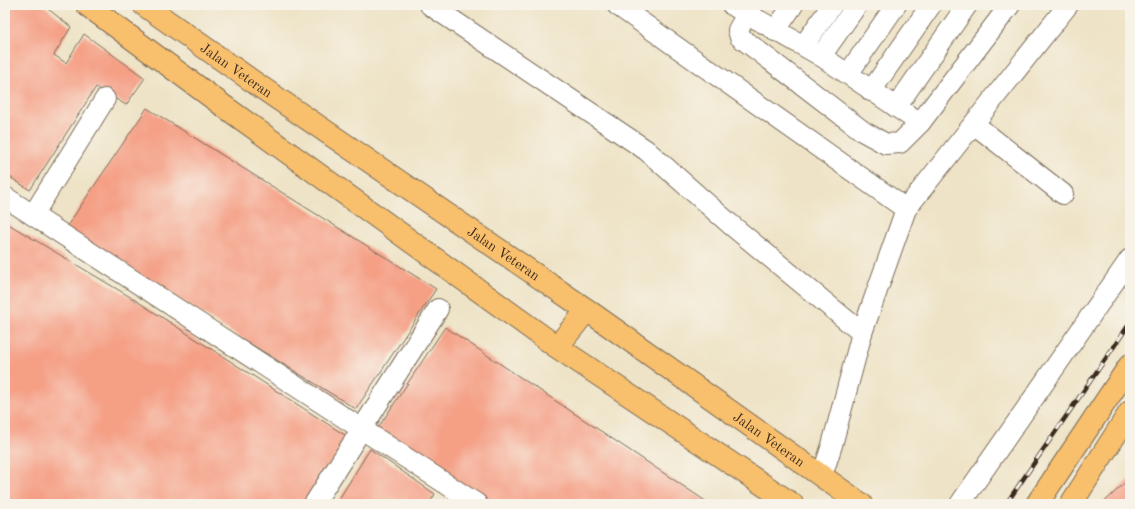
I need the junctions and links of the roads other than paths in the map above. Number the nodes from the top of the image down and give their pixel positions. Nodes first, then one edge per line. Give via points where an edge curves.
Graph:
1 (87, 5) edge
2 (144, 5) edge
3 (430, 5) edge
4 (617, 5) edge
5 (793, 5) edge
6 (832, 5) edge
7 (857, 5) edge
8 (896, 5) edge
9 (931, 5) edge
10 (967, 5) edge
11 (1010, 5) edge
12 (1068, 5) edge
13 (744, 8) edge
14 (775, 31) junction
15 (804, 45) junction
16 (820, 56) junction
17 (848, 74) junction
18 (871, 91) junction
19 (105, 99) dead end
20 (896, 107) junction
21 (920, 122) junction
22 (974, 124) junction
23 (1063, 194) dead end
24 (5, 197) edge
25 (906, 209) junction
26 (33, 215) junction
27 (1130, 259) edge
28 (438, 309) dead end
29 (587, 310) junction
30 (862, 333) junction
31 (557, 347) junction
32 (1130, 365) edge
33 (1130, 412) edge
34 (362, 430) junction
35 (822, 476) junction
36 (314, 504) edge
37 (477, 504) edge
38 (792, 504) edge
39 (861, 504) edge
40 (960, 504) edge
41 (1037, 504) edge
42 (1071, 504) edge

1 - 31 main road via 225,108
2 - 29 main road, Jalan Veteran
3 - 30 street via 646,150 730,224
4 - 25 street
5 - 14 street
6 - 15 street
7 - 16 street
8 - 17 street
9 - 18 street
10 - 20 street
11 - 21 street
12 - 22 street
13 - 14 street
13 - 21 street via 738,30 740,38 864,132 886,144 900,143
14 - 15 street
15 - 16 street
16 - 17 street
17 - 18 street
18 - 20 street
19 - 26 street
20 - 21 street
22 - 23 street
22 - 25 street
24 - 26 street
25 - 30 street
26 - 34 street
27 - 40 street
28 - 34 street
29 - 31 main road
29 - 35 main road, Jalan Veteran
30 - 35 street
31 - 38 main road
32 - 41 main road
33 - 42 main road
34 - 36 street
34 - 37 street
35 - 39 main road, Jalan Veteran

